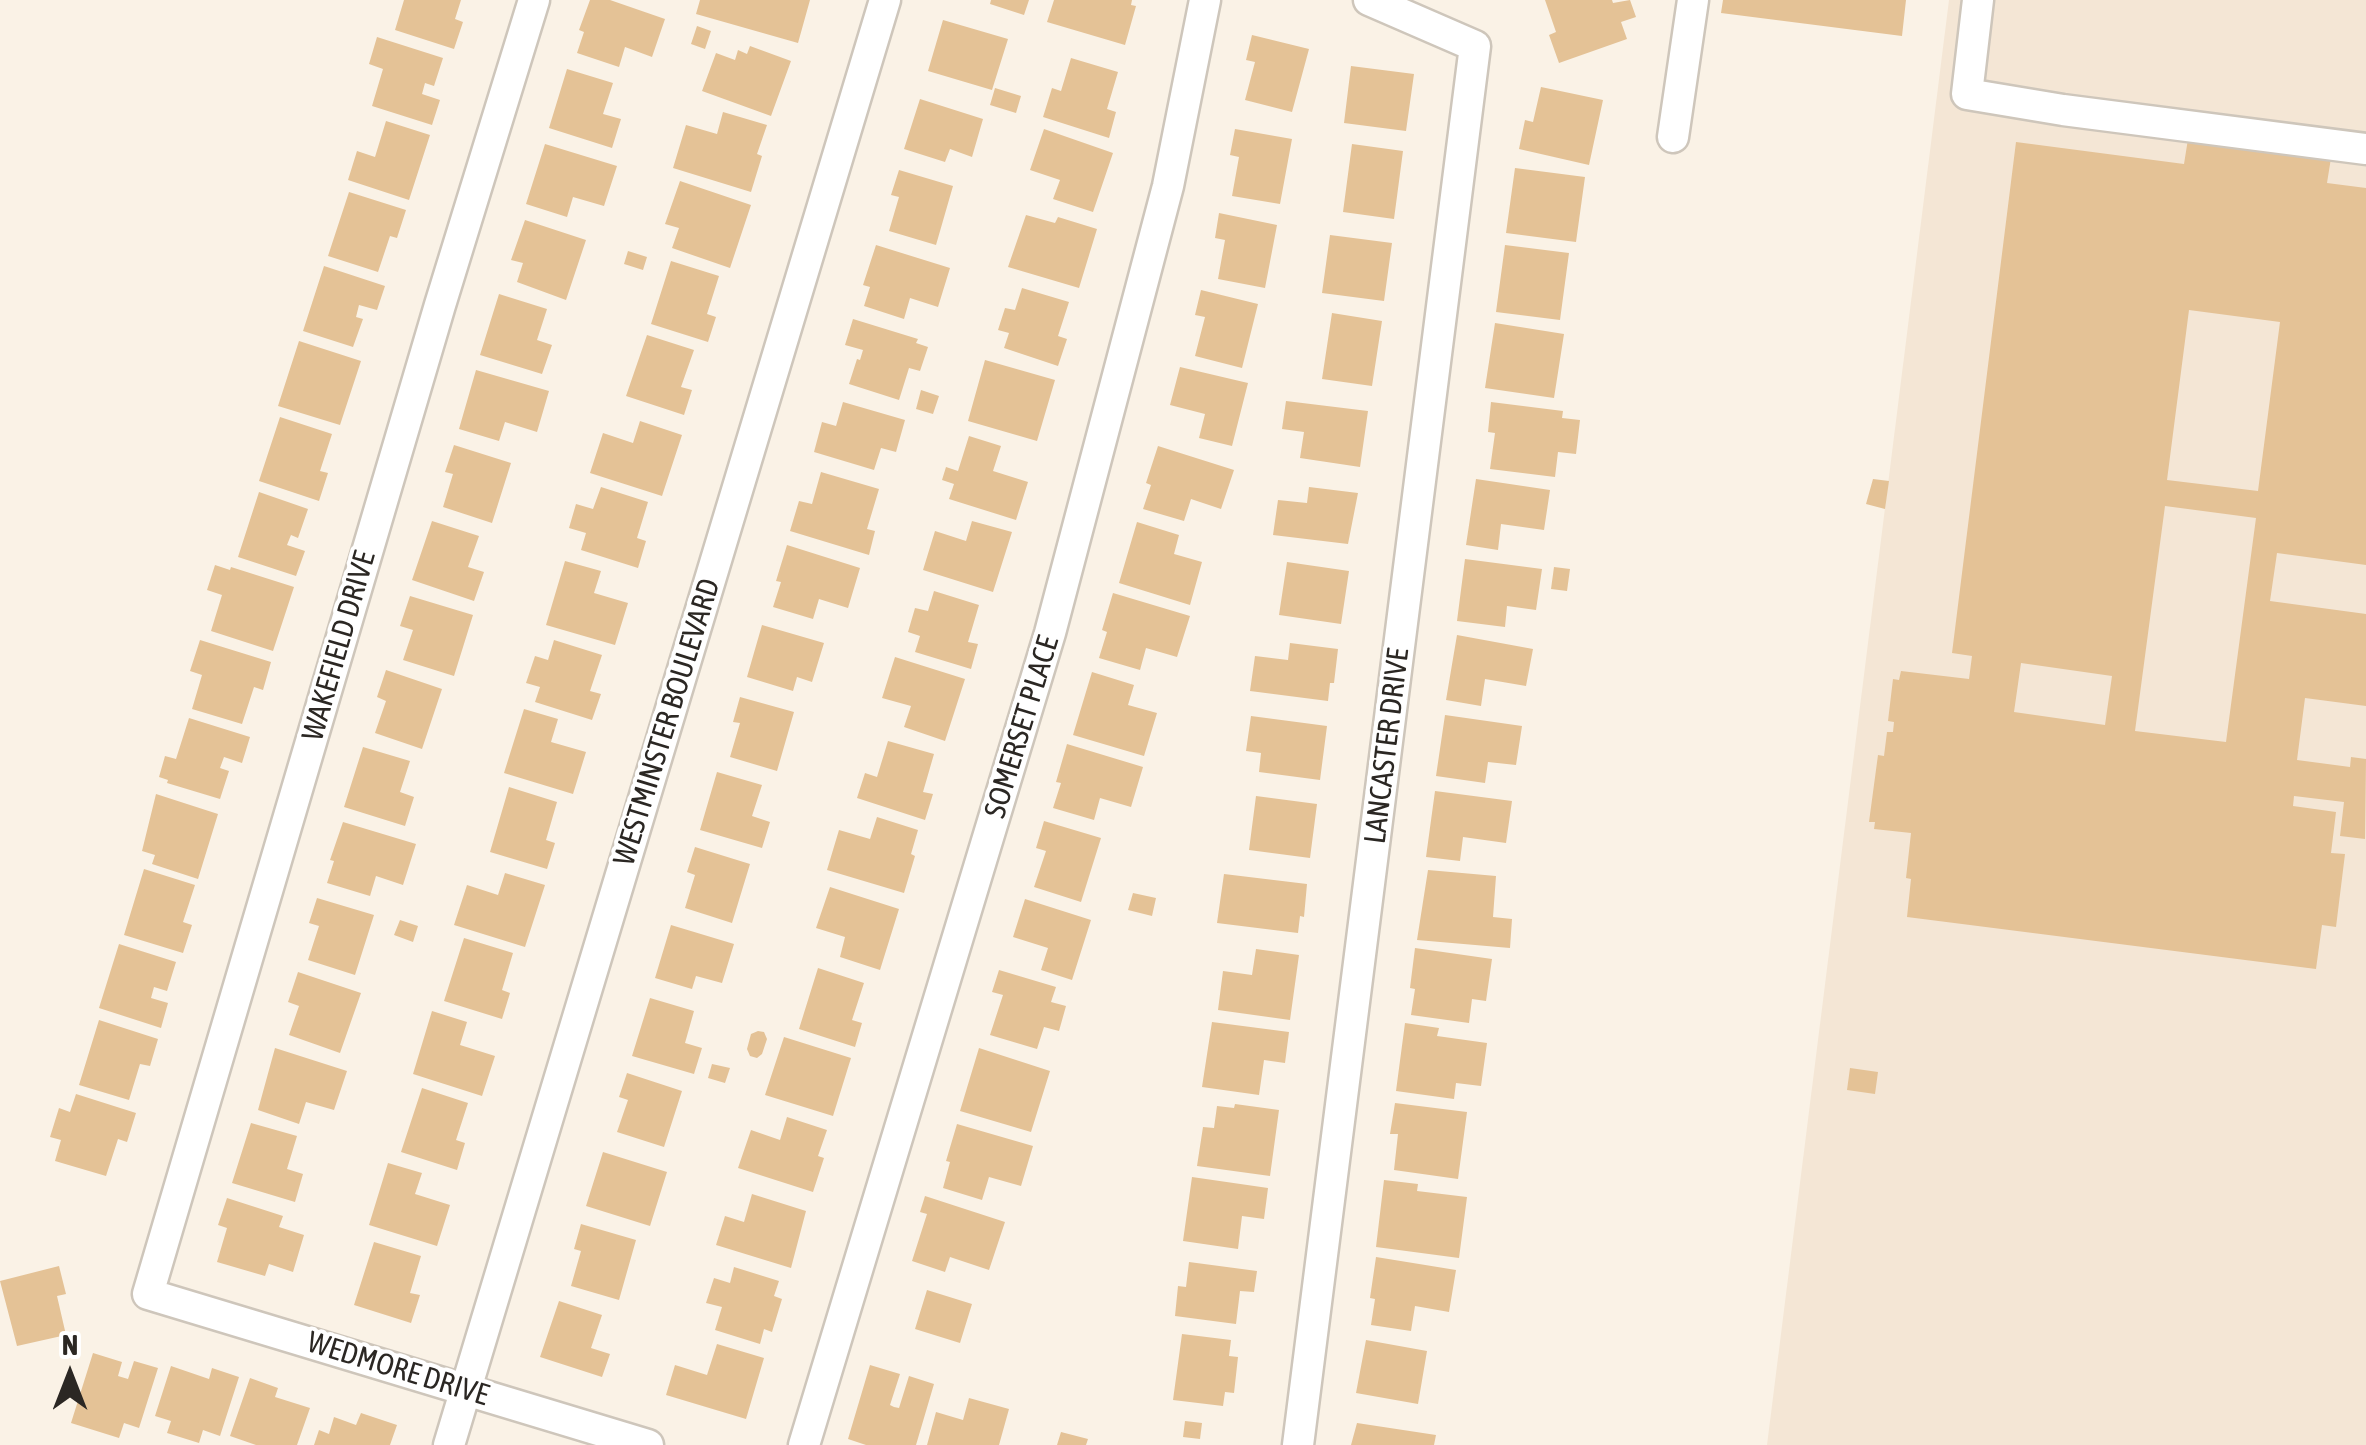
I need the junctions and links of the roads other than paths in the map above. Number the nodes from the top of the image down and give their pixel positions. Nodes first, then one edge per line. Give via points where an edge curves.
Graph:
1 (534, 0) edge
2 (885, 0) edge
3 (1205, 0) edge
4 (1369, 0) edge
5 (1693, 0) edge
6 (1978, 0) edge
7 (1673, 137) dead end
8 (2366, 149) edge
9 (148, 1294) joint
10 (465, 1390) junction
11 (449, 1445) edge
12 (648, 1445) edge
13 (804, 1445) edge
14 (1298, 1445) edge

1 - 9 street, WAKEFIELD DRIVE
2 - 10 street, WESTMINSTER BOULEVARD
3 - 13 street, SOMERSET PLACE via 1168,186 1050,634
4 - 14 street, LANCASTER DRIVE via 1475,46
5 - 7 street
6 - 8 street via 1967,94
9 - 10 street, WEDMORE DRIVE
10 - 11 street, WESTMINSTER BOULEVARD
10 - 12 street, WEDMORE DRIVE

